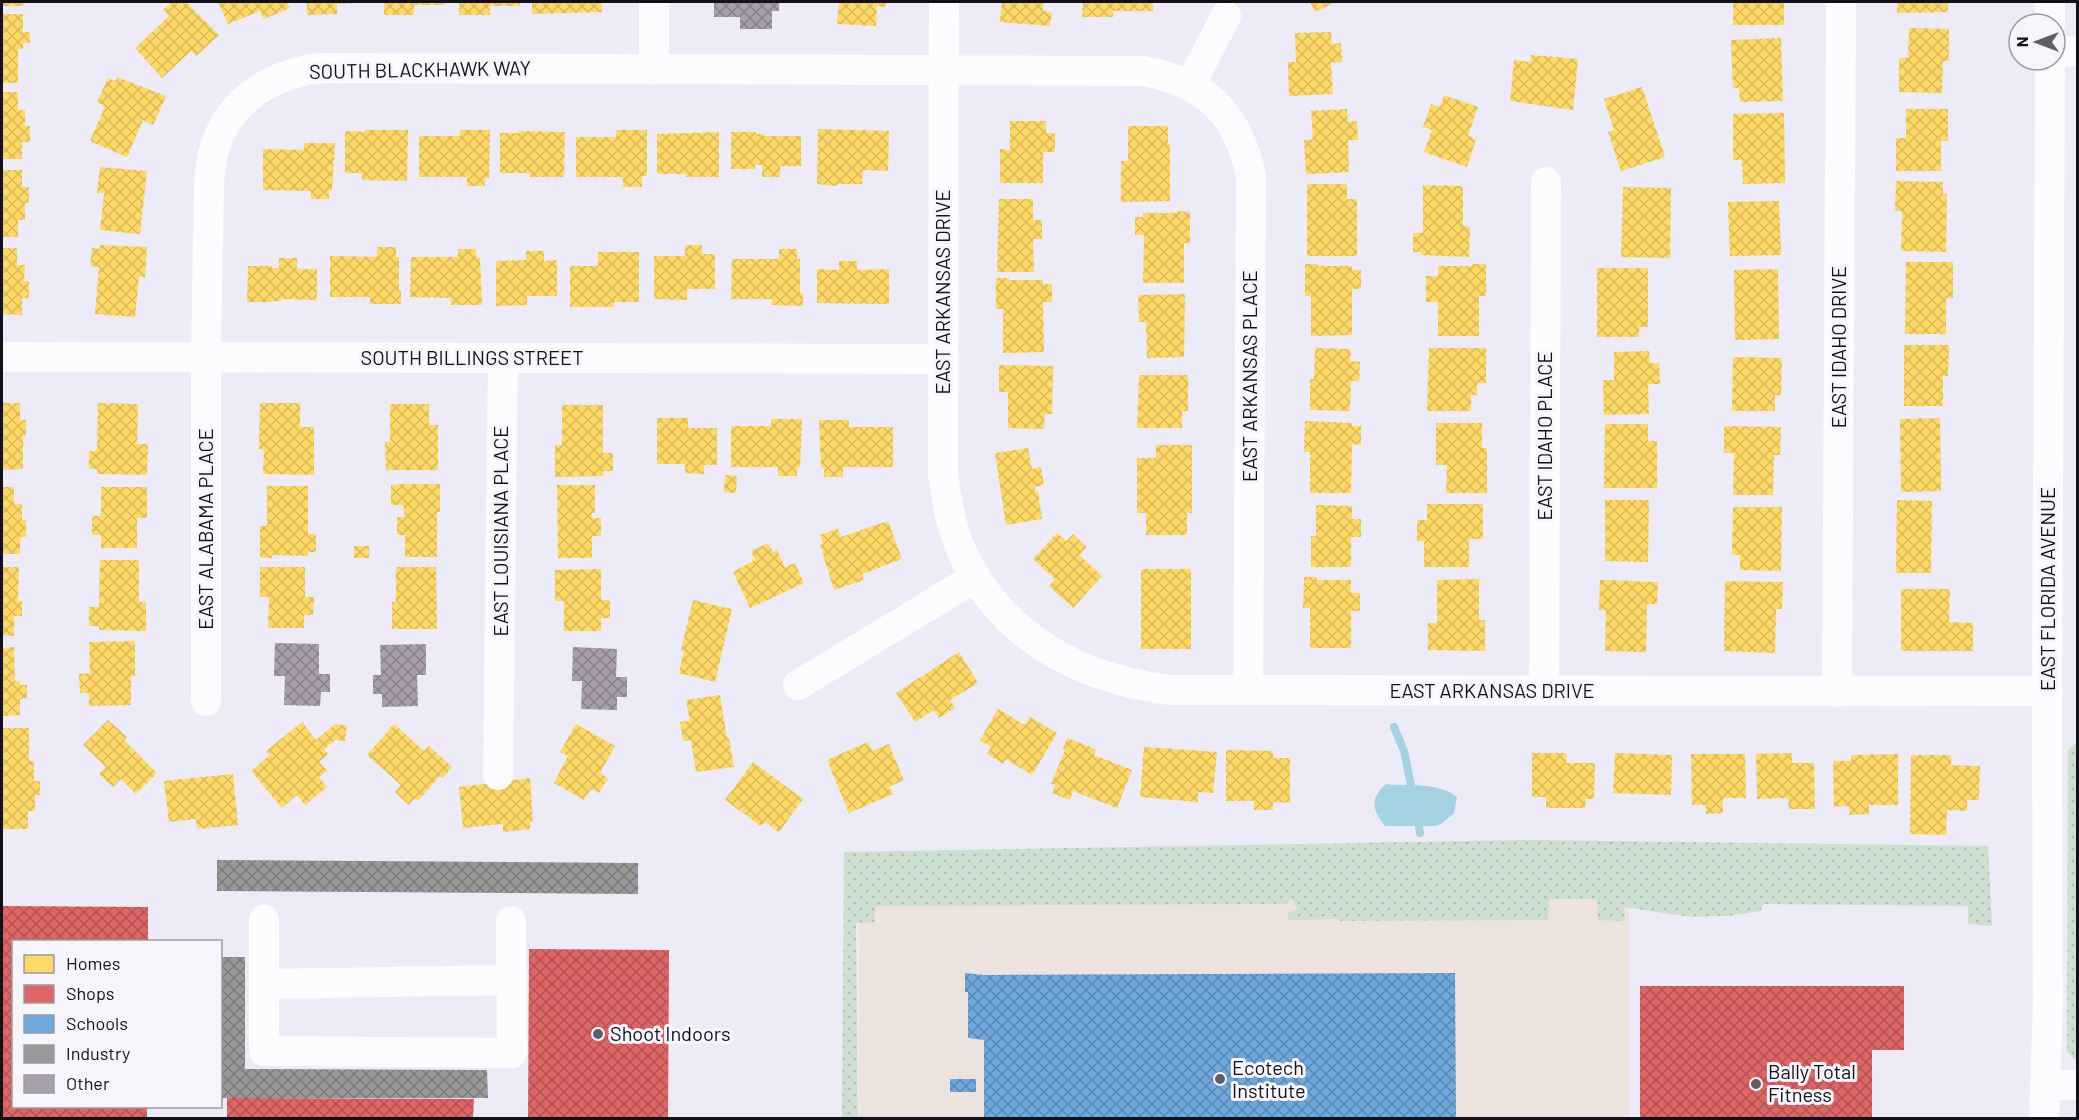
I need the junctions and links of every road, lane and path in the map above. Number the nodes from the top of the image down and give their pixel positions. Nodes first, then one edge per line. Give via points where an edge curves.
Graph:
1 (654, 2) edge
2 (944, 2) edge
3 (1841, 2) edge
4 (1226, 16) dead end
5 (654, 69) junction
6 (944, 70) junction
7 (2050, 72) edge
8 (1190, 85) junction
9 (1546, 182) dead end
10 (2, 357) edge
11 (206, 357) junction
12 (503, 358) junction
13 (942, 359) junction
14 (976, 577) junction
15 (798, 685) dead end
16 (1248, 690) junction
17 (1544, 691) junction
18 (2047, 691) junction
19 (1837, 692) junction
20 (206, 701) dead end
21 (498, 775) dead end
22 (264, 920) dead end
23 (512, 921) dead end
24 (512, 980) junction
25 (264, 984) junction
26 (2046, 1085) junction
27 (2078, 1085) edge
28 (2044, 1119) edge

1 - 5 street
2 - 6 street, EAST ARKANSAS DRIVE
3 - 19 street, EAST IDAHO DRIVE
4 - 8 street
5 - 6 street, SOUTH BLACKHAWK WAY
5 - 11 street, SOUTH BLACKHAWK WAY via 324,68 306,69 261,87 227,121 214,147 209,183
6 - 8 street, EAST ARKANSAS PLACE via 1144,71
6 - 13 street, EAST ARKANSAS DRIVE
7 - 18 street, EAST FLORIDA AVENUE
8 - 16 street, EAST ARKANSAS PLACE via 1222,110 1236,129 1251,175
9 - 17 street, EAST IDAHO PLACE
10 - 11 street, SOUTH BILLINGS STREET
11 - 12 street, SOUTH BILLINGS STREET
11 - 20 street, EAST ALABAMA PLACE
12 - 13 street, SOUTH BILLINGS STREET
12 - 21 street, EAST LOUISIANA PLACE
13 - 14 street, EAST ARKANSAS DRIVE via 948,510
14 - 15 street
14 - 16 street, EAST ARKANSAS DRIVE via 1018,628 1079,667 1113,680 1170,690
16 - 17 street, EAST ARKANSAS DRIVE
17 - 19 street, EAST ARKANSAS DRIVE
18 - 19 street, EAST ARKANSAS DRIVE
18 - 26 street, EAST FLORIDA AVENUE
22 - 25 street
23 - 24 street
24 - 25 street
24 - 25 street via 512,1053 264,1051
26 - 27 street
26 - 28 street, EAST FLORIDA AVENUE

